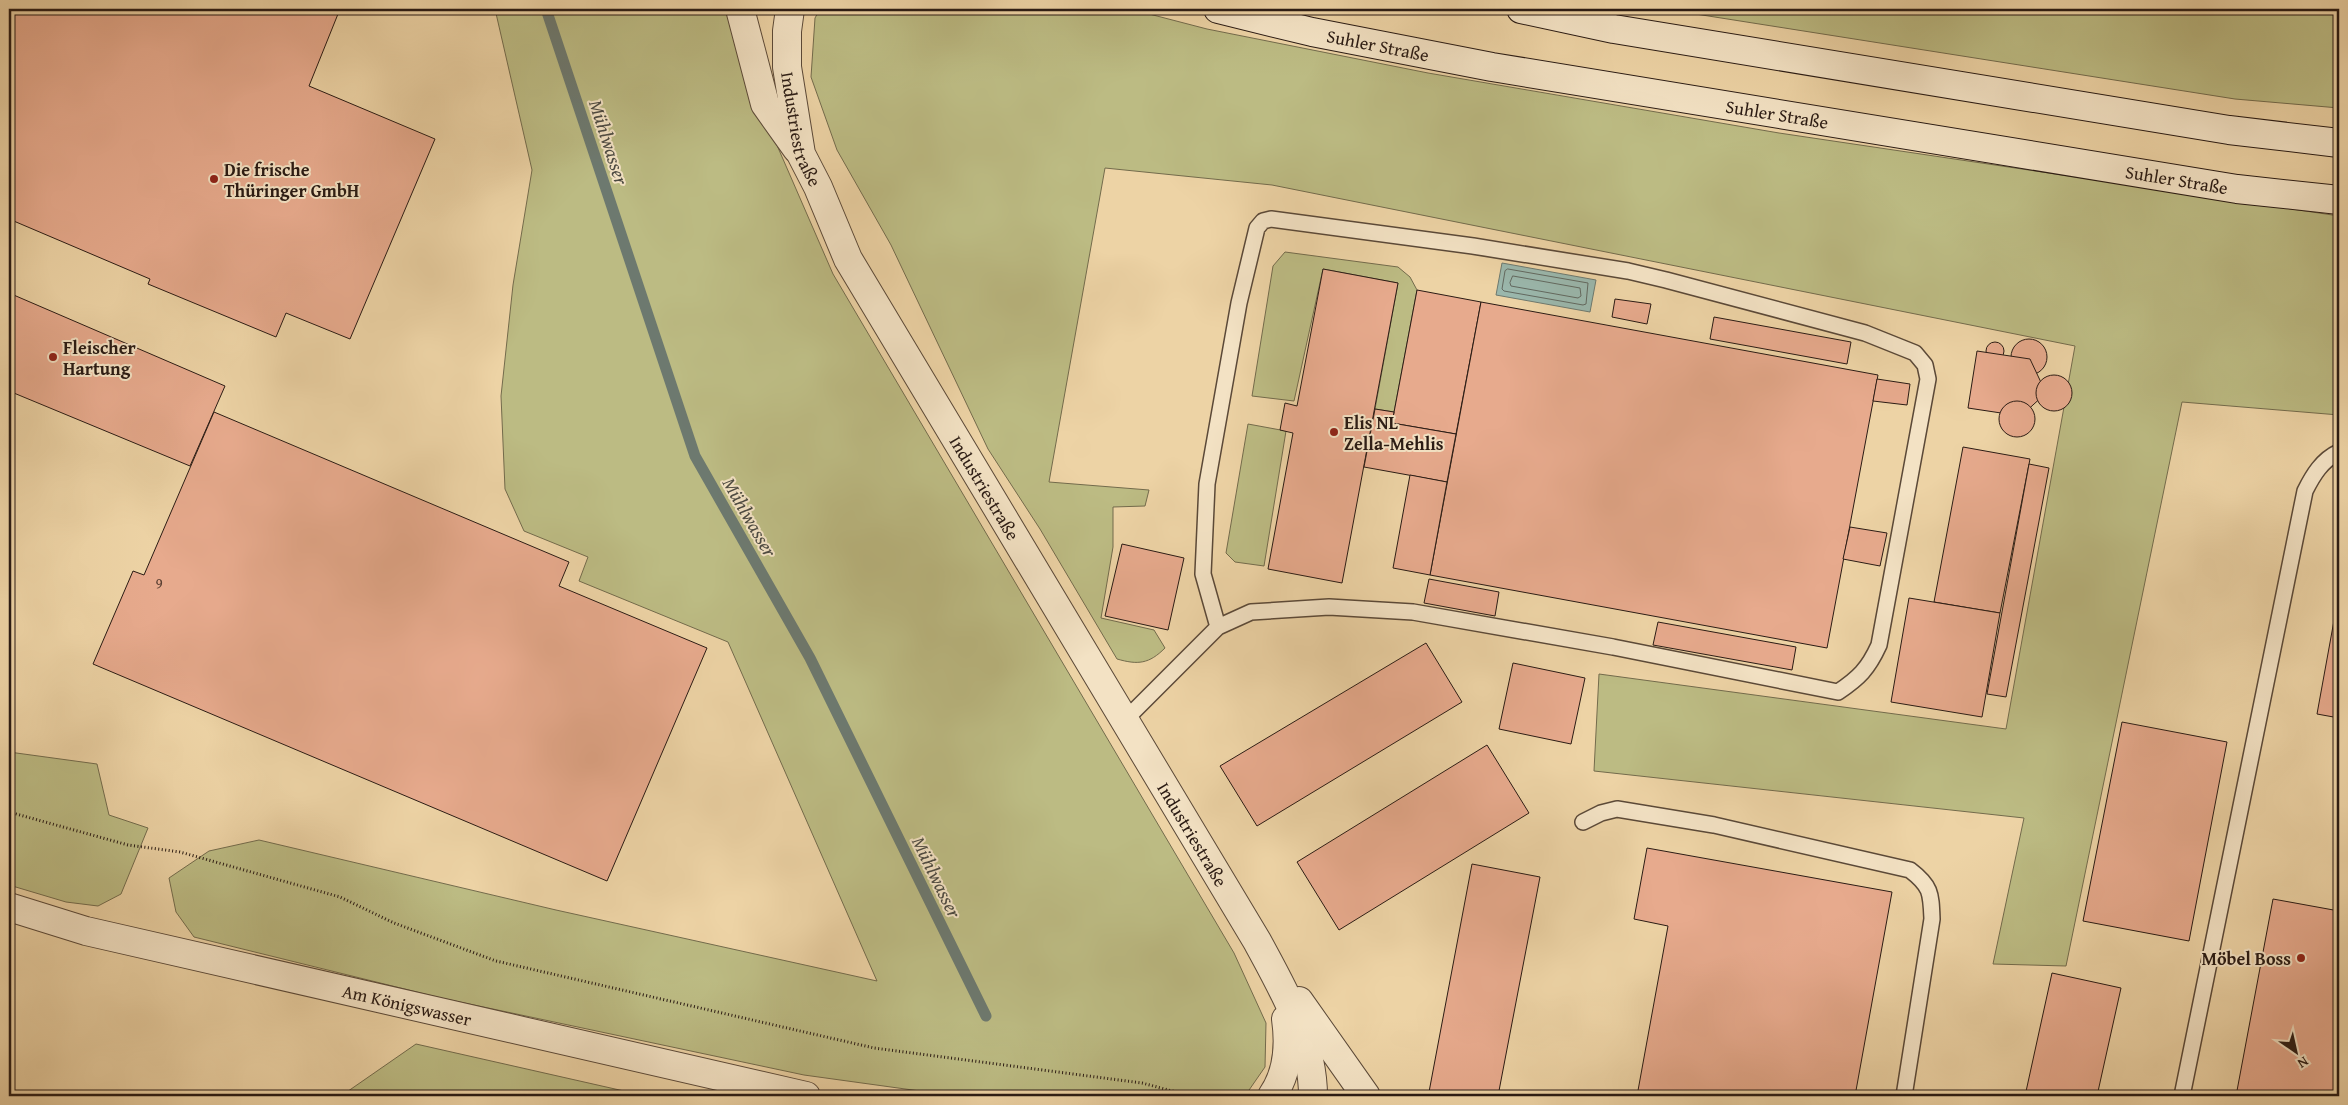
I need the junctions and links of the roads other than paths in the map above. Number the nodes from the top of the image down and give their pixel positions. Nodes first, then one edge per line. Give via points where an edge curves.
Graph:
1 (740, 9) edge
2 (790, 9) edge
3 (1218, 9) edge
4 (1521, 9) edge
5 (2339, 142) edge
6 (801, 154) junction
7 (2339, 200) edge
8 (2339, 452) edge
9 (1218, 627) junction
10 (1124, 721) junction
11 (1583, 822) dead end
12 (9, 907) edge
13 (1257, 941) junction
14 (1360, 1091) edge
15 (806, 1096) edge
16 (1272, 1096) edge
17 (1313, 1096) edge
18 (1904, 1096) edge
19 (2182, 1096) edge

1 - 6 street via 765,104
2 - 6 street, Industriestraße via 787,66
3 - 7 street, Suhler Straße via 1312,32 1492,68 2237,189
4 - 5 street via 1614,30 2200,125
6 - 10 street, Industriestraße via 848,260
8 - 19 lane via 2315,472 2305,491
9 - 9 lane via 1203,574 1208,484 1239,303 1257,228 1263,221 1473,246 1628,271 1865,333 1915,353 1925,365 1928,379 1879,645 1869,667 1838,692 1613,646 1413,612 1329,607 1251,612
9 - 10 lane
10 - 13 street, Industriestraße
11 - 18 lane via 1616,809 1714,825 1910,870 1924,881 1931,893 1932,919
12 - 15 street, Am Königswasser via 86,931
13 - 14 street, Industriestraße
13 - 16 street, Industriestraße via 1279,993 1289,1048 1285,1070
13 - 17 street, Industriestraße via 1300,1029

